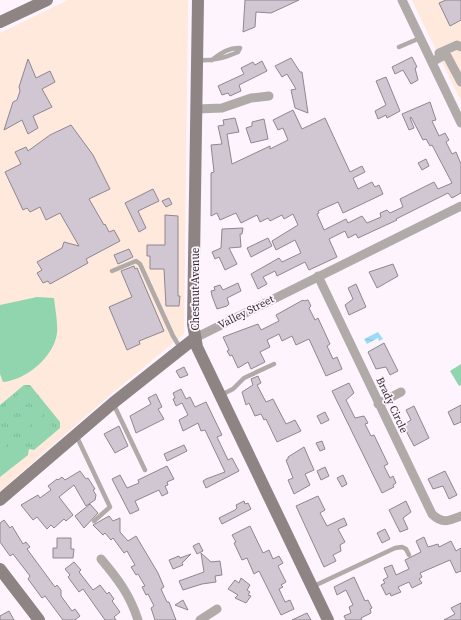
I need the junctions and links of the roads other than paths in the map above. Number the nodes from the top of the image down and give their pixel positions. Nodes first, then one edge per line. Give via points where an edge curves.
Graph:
1 (46, 0) edge
2 (198, 0) edge
3 (402, 0) edge
4 (0, 22) edge
5 (420, 38) junction
6 (399, 47) dead end
7 (461, 47) edge
8 (198, 60) junction
9 (212, 60) junction
10 (431, 60) junction
11 (461, 82) edge
12 (269, 96) dead end
13 (197, 109) junction
14 (460, 120) edge
15 (461, 206) edge
16 (112, 271) dead end
17 (318, 276) junction
18 (195, 338) junction
19 (181, 349) junction
20 (274, 364) dead end
21 (401, 392) dead end
22 (220, 396) junction
23 (113, 403) junction
24 (378, 404) junction
25 (76, 435) junction
26 (145, 470) dead end
27 (0, 500) edge
28 (461, 516) edge
29 (94, 521) dead end
30 (409, 556) dead end
31 (101, 559) dead end
32 (0, 569) edge
33 (312, 587) junction
34 (217, 609) dead end
35 (39, 620) edge
36 (138, 620) edge
37 (200, 620) edge
38 (328, 620) edge

1 - 4 main road
2 - 8 main road, Chestnut Avenue
3 - 5 street
5 - 6 lane
5 - 10 street
7 - 10 street via 450,47
8 - 9 lane
8 - 13 main road, Chestnut Avenue
9 - 9 lane via 219,60 238,52 240,48 234,47
10 - 11 street via 446,54
10 - 14 street
12 - 13 street via 251,98 222,108
13 - 18 main road, Chestnut Avenue via 193,324
15 - 17 street, Valley Street
16 - 19 lane via 136,261 140,264
17 - 18 street, Valley Street
17 - 24 street, Brady Circle
18 - 19 main road, Valley Street
18 - 22 main road, Chestnut Avenue
19 - 23 main road, Valley Street
20 - 22 lane via 244,378 233,389
21 - 24 street
22 - 33 main road, Chestnut Avenue
23 - 25 main road, Valley Street
23 - 26 lane
24 - 28 street, Brady Circle via 432,514 438,520 448,522
25 - 27 main road, Valley Street
25 - 29 lane via 110,507
30 - 33 lane via 406,548 395,548
31 - 36 street via 122,584
32 - 35 main road
33 - 38 main road, Chestnut Avenue
34 - 37 street

